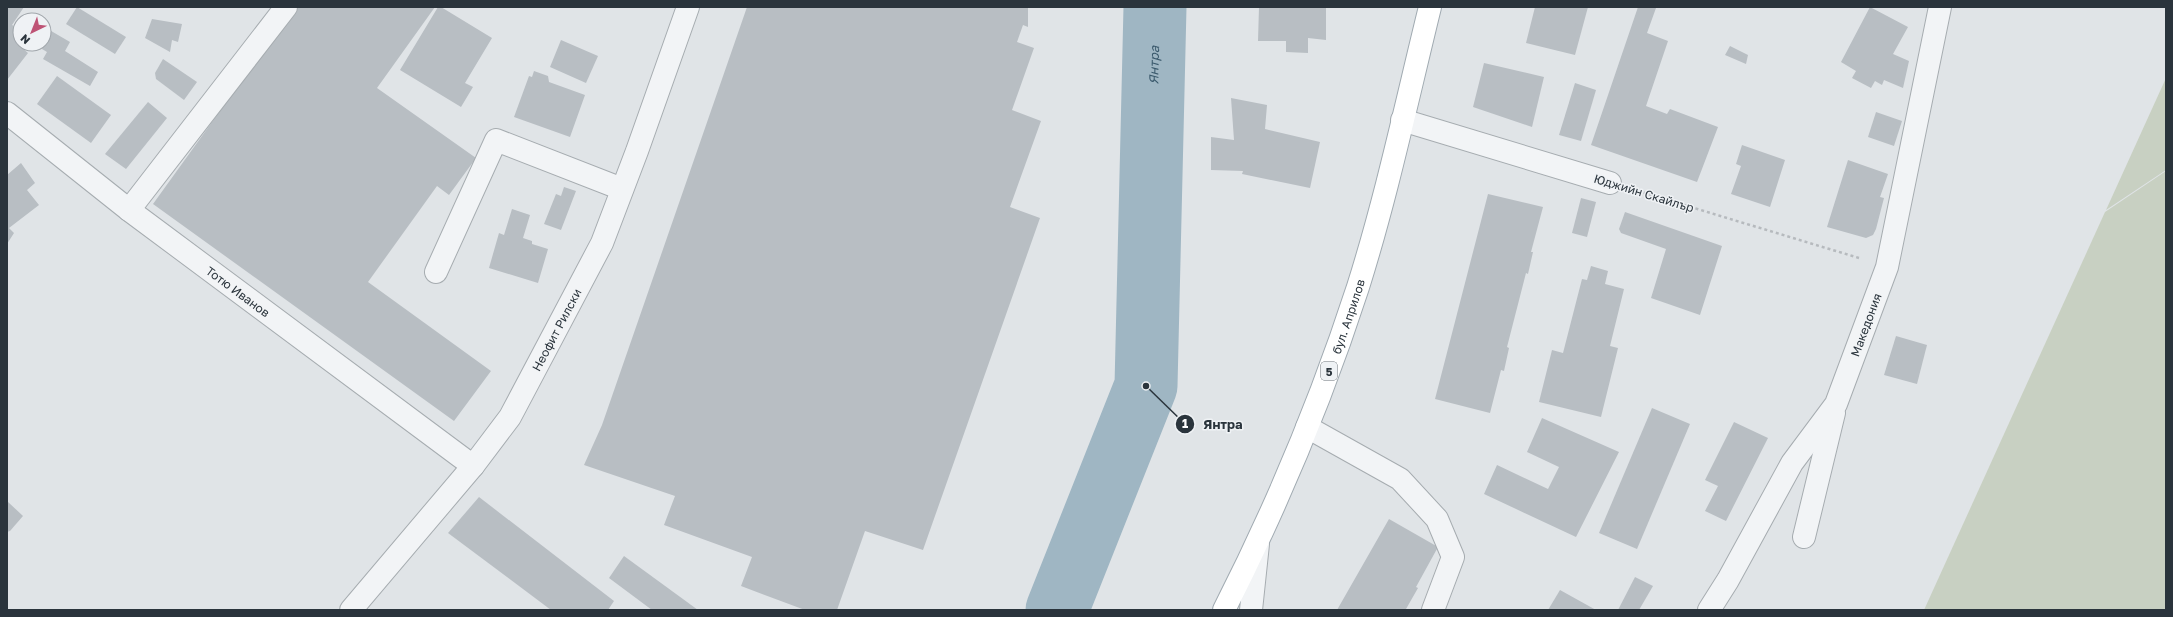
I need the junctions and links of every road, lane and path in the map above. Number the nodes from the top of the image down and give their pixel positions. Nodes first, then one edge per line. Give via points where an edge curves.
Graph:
1 (286, 7) edge
2 (688, 7) edge
3 (1430, 7) edge
4 (1940, 7) edge
5 (7, 113) edge
6 (1402, 120) junction
7 (1610, 183) joint
8 (622, 189) junction
9 (129, 210) junction
10 (1887, 267) junction
11 (436, 272) dead end
12 (1836, 404) junction
13 (1307, 427) junction
14 (473, 466) junction
15 (1804, 537) dead end
16 (1258, 543) junction
17 (351, 610) edge
18 (1224, 610) edge
19 (1250, 610) edge
20 (1433, 610) edge
21 (1709, 610) edge

1 - 9 street
2 - 8 street, Неофит Рилски
3 - 6 main road, бул. Априлов / 5
4 - 10 street, Македония
5 - 9 street, Тотю Иванов
6 - 7 street, Юджийн Скайлър
6 - 13 main road, бул. Априлов / 5 via 1358,286 1332,364
7 - 10 path, Юджийн Скайлър
8 - 11 street via 496,140
8 - 14 street, Неофит Рилски via 602,243 510,417
9 - 14 street, Тотю Иванов
10 - 12 street, Македония
12 - 15 street
12 - 21 street, Македония via 1792,463
13 - 16 main road, бул. Априлов / 5
13 - 20 street via 1400,479 1437,519 1452,557
14 - 17 street, Неофит Рилски
16 - 18 main road, бул. Априлов / 5
16 - 19 street

